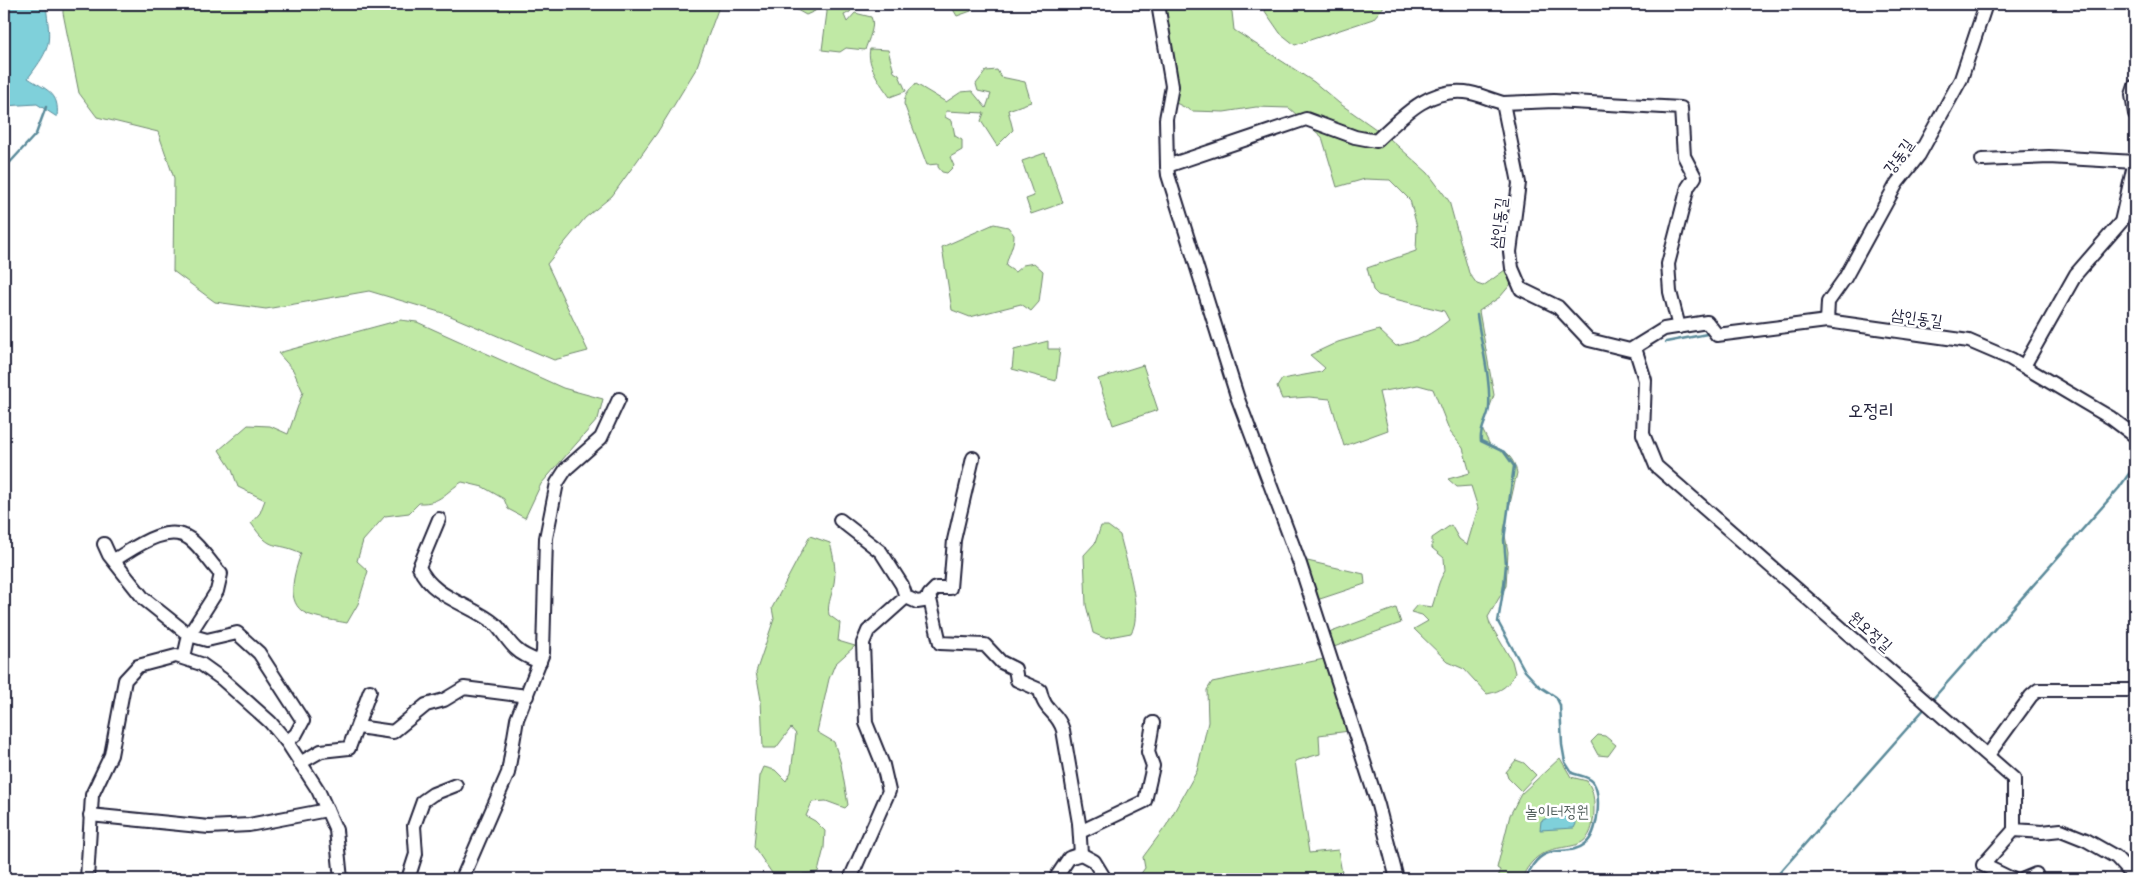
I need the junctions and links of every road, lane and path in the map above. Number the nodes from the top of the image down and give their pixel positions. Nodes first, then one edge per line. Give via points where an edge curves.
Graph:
1 (1158, 4) edge
2 (1986, 4) edge
3 (2135, 86) edge
4 (1503, 103) junction
5 (2135, 114) edge
6 (1982, 160) dead end
7 (2135, 162) edge
8 (1167, 166) junction
9 (1827, 321) junction
10 (1679, 327) junction
11 (1635, 348) junction
12 (2024, 366) junction
13 (619, 398) dead end
14 (2135, 436) edge
15 (973, 458) dead end
16 (440, 519) dead end
17 (840, 520) dead end
18 (104, 544) dead end
19 (114, 560) junction
20 (906, 598) junction
21 (930, 600) junction
22 (189, 635) junction
23 (184, 658) junction
24 (540, 662) junction
25 (2135, 690) edge
26 (370, 691) dead end
27 (527, 696) junction
28 (1153, 723) dead end
29 (358, 727) junction
30 (287, 742) junction
31 (1988, 755) junction
32 (300, 762) junction
33 (456, 785) dead end
34 (327, 810) junction
35 (90, 815) junction
36 (2014, 830) junction
37 (1080, 832) junction
38 (1081, 854) junction
39 (2036, 874) dead end
40 (2135, 878) edge
41 (87, 879) edge
42 (342, 879) edge
43 (408, 879) edge
44 (462, 879) edge
45 (850, 879) edge
46 (1055, 879) edge
47 (1105, 879) edge
48 (1397, 879) edge
49 (2012, 879) edge
50 (2024, 879) edge

1 - 8 street via 1172,86 1166,119
2 - 9 street, 강동길 via 1961,79 1919,155 1898,183 1828,302
3 - 5 street via 2132,96
4 - 8 street via 1466,92 1440,94 1413,107 1376,141 1306,119
4 - 10 street via 1563,101 1681,108 1684,156 1695,177 1688,187 1668,264 1670,292
4 - 11 street, 삼인동길 via 1518,183 1510,252 1512,268 1521,289 1558,307 1588,340 1630,350
6 - 7 street via 2049,156
7 - 12 street via 2121,222 2076,274
8 - 48 street via 1238,399 1288,529 1378,805
9 - 10 street, 삼인동길 via 1717,336 1707,322
9 - 12 street, 삼인동길 via 1968,341 1995,350
10 - 11 street, 삼인동길 via 1664,329
11 - 31 street, 원오정길 via 1645,380 1643,434 1656,466
12 - 14 street, 삼인동길
13 - 24 street via 601,438 566,469 557,483 546,538 545,643
15 - 21 street via 954,540 950,588 936,588 929,595
16 - 24 street via 419,567 422,574 447,597 479,613 496,626 516,649
17 - 20 street via 881,552 902,584
18 - 19 street
19 - 22 street via 152,607
19 - 22 street via 158,537 181,535 189,539 221,574 217,591
20 - 21 street via 917,602
20 - 45 street via 868,631 863,643 866,723 883,765 889,791
21 - 37 street via 940,643 985,645 1001,662 1015,669 1018,680 1040,690 1043,704 1061,722
22 - 23 street
22 - 30 street via 207,640 237,633 259,653 303,721
23 - 30 street via 201,664 243,696
23 - 35 street via 176,656 138,666 125,680 111,755 92,795
24 - 27 street
25 - 31 street via 2038,690
26 - 29 street
27 - 29 street via 464,688 444,700 426,705 393,732
27 - 44 street via 517,719 508,773
28 - 37 street via 1148,752 1154,766 1145,801
29 - 32 street via 349,748 321,750
30 - 32 street
31 - 36 street, 원오정길 via 2014,779
32 - 34 street
33 - 43 street via 423,801 414,826 416,854
34 - 35 street via 249,825 209,827
34 - 42 street via 338,837
35 - 41 street
36 - 40 street via 2061,830 2116,857
36 - 49 street via 1984,865
37 - 38 street
38 - 46 street via 1069,858
38 - 47 street via 1094,861
39 - 50 street

